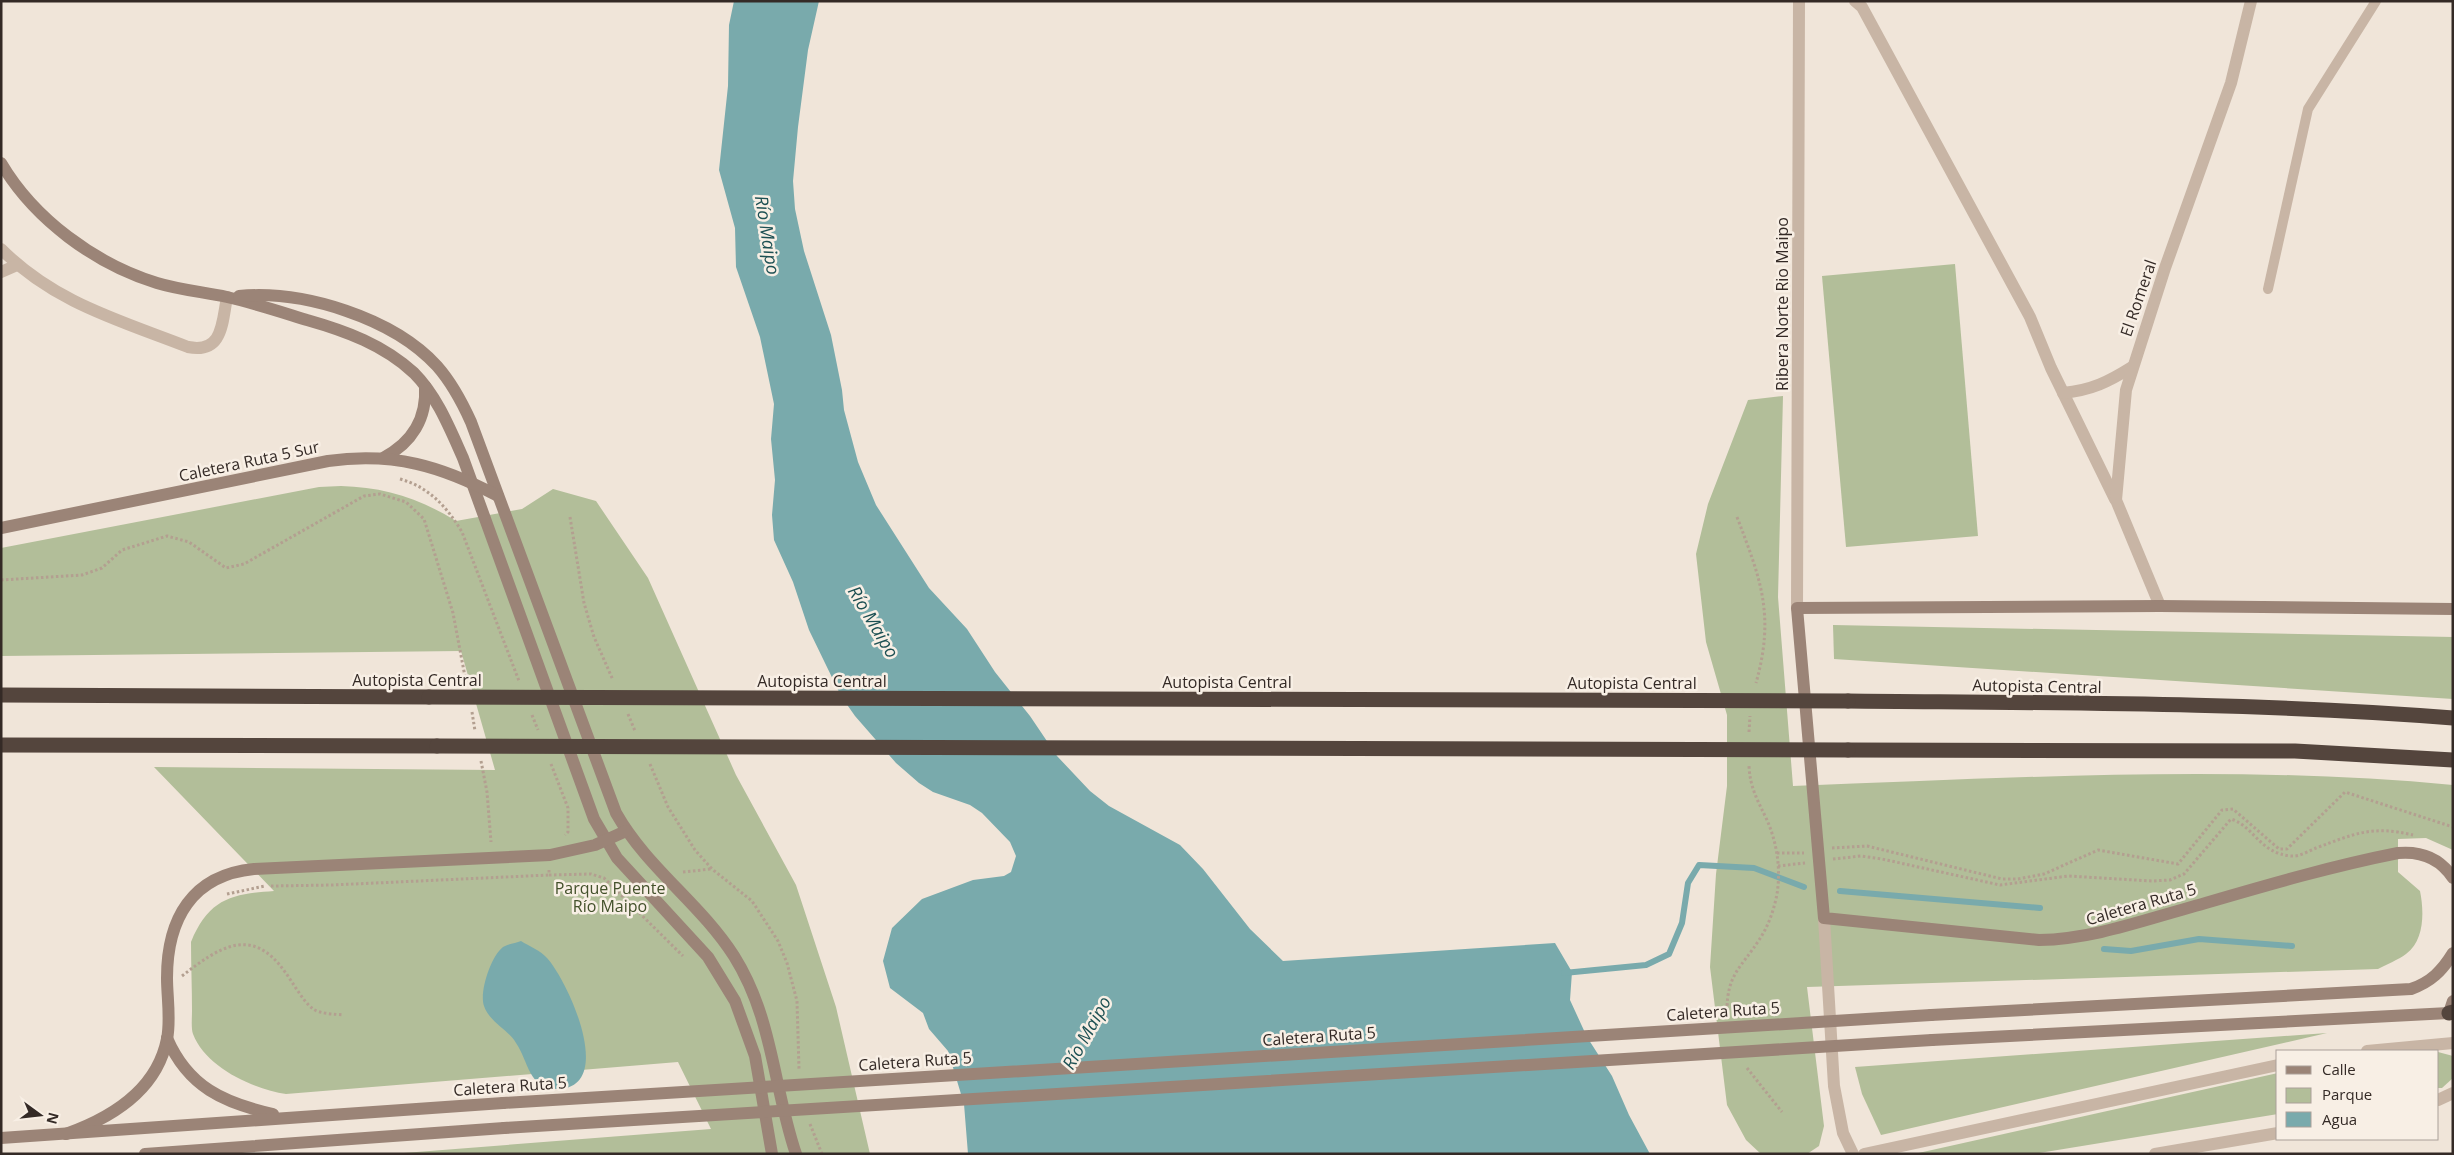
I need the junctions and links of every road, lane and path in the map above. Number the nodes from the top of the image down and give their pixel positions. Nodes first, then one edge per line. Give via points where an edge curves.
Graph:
1 (1798, 1) edge
2 (1855, 1) edge
3 (2251, 1) edge
4 (2376, 1) edge
5 (1, 163) edge
6 (1, 249) edge
7 (17, 265) junction
8 (1, 272) edge
9 (2268, 290) dead end
10 (227, 297) junction
11 (2132, 367) junction
12 (425, 386) junction
13 (2064, 394) junction
14 (383, 458) junction
15 (470, 481) junction
16 (498, 496) junction
17 (2116, 500) junction
18 (570, 517) dead end
19 (1, 528) edge
20 (1, 580) edge
21 (2160, 606) junction
22 (1797, 608) junction
23 (2453, 609) edge
24 (616, 686) dead end
25 (467, 688) dead end
26 (1, 695) edge
27 (471, 707) dead end
28 (626, 710) dead end
29 (2453, 718) edge
30 (476, 735) dead end
31 (638, 738) dead end
32 (1, 745) edge
33 (480, 754) dead end
34 (646, 756) dead end
35 (2453, 760) edge
36 (2453, 827) edge
37 (626, 831) junction
38 (2416, 836) dead end
39 (606, 841) junction
40 (1777, 853) dead end
41 (1819, 857) junction
42 (492, 858) junction
43 (712, 869) junction
44 (549, 874) dead end
45 (662, 874) junction
46 (2453, 878) edge
47 (224, 895) dead end
48 (1824, 918) junction
49 (2453, 953) edge
50 (180, 967) dead end
51 (182, 976) junction
52 (167, 978) junction
53 (2452, 1009) edge
54 (343, 1015) dead end
55 (1727, 1018) dead end
56 (167, 1038) junction
57 (2453, 1043) edge
58 (2378, 1050) edge
59 (2276, 1065) edge
60 (1746, 1066) dead end
61 (800, 1073) dead end
62 (2453, 1093) edge
63 (2439, 1100) edge
64 (1782, 1112) dead end
65 (294, 1117) junction
66 (809, 1121) dead end
67 (2276, 1133) edge
68 (66, 1134) junction
69 (1, 1138) edge
70 (257, 1144) junction
71 (145, 1154) edge
72 (238, 1154) edge
73 (772, 1154) edge
74 (796, 1154) edge
75 (822, 1154) edge
76 (1853, 1154) edge
77 (1864, 1154) edge
78 (2155, 1154) edge

1 - 22 street, Ribera Norte Rio Maipo
2 - 13 street via 1862,7 2030,317
3 - 11 street, El Romeral via 2228,92
4 - 9 lane via 2308,109
5 - 10 main road via 35,207 94,254 157,283
6 - 7 street
7 - 8 street
7 - 10 street via 76,304 195,348 209,346 220,335
10 - 12 main road via 358,337 394,357
10 - 16 main road via 266,296 316,303 379,324 409,342 437,366 461,400
11 - 13 street via 2089,390
11 - 17 street, El Romeral via 2126,390
12 - 14 main road via 425,407 417,427 403,445
12 - 15 main road via 452,434
13 - 17 street
14 - 15 main road, Caletera Ruta 5 Sur via 425,464
14 - 19 main road, Caletera Ruta 5 Sur via 328,461
15 - 16 main road, Caletera Ruta 5 Sur
15 - 39 main road via 585,796
16 - 37 main road via 607,792
17 - 21 street, El Romeral
18 - 24 path via 584,603 594,637
20 - 25 path via 82,575 102,568 122,550 167,536 189,542 226,568 244,564 364,496 380,494 406,502 424,520 453,613
21 - 22 main road
21 - 23 main road
22 - 41 main road
26 - 29 highway, Autopista Central, bridge via 1848,701 2317,709
27 - 30 path
28 - 31 path
32 - 35 highway, bridge via 2295,751
33 - 42 path via 487,792
34 - 43 path via 676,822
36 - 41 path via 2345,792 2287,849 2279,849 2233,809 2222,810 2178,864 2098,850 2044,874 2002,879 1867,846 1835,847
37 - 39 main road
37 - 45 main road
38 - 41 path via 2390,830 2370,830 2293,857 2275,853 2258,842 2240,822 2231,819 2184,874 2170,880 2152,881 2068,876 2000,885 1860,856
39 - 42 main road via 568,853
39 - 73 main road via 630,874 708,957 735,1001 755,1056
40 - 41 path
41 - 48 main road
41 - 55 path via 1778,868 1773,910 1760,940 1739,965 1733,978
42 - 52 main road via 254,869 229,874 196,893 179,916 167,954
43 - 45 path
43 - 61 path via 752,901 778,941 797,1001
44 - 47 path via 332,886 264,886
45 - 74 main road via 719,936 746,978 768,1033 781,1103
46 - 48 main road, Caletera Ruta 5 via 2435,860 2410,852 2398,853 2324,869 2069,939 2039,940
48 - 76 street via 1834,1086 1843,1133
49 - 65 main road, Caletera Ruta 5, bridge via 2427,984 2411,989 1931,1015
50 - 51 path
51 - 52 path
51 - 54 path via 209,955 234,945 260,947 276,959 315,1010
52 - 56 main road
53 - 70 main road, bridge
56 - 65 main road via 180,1062 201,1086 246,1107
56 - 68 main road via 156,1067 139,1092 111,1114
57 - 58 street
59 - 77 street
60 - 64 path
62 - 63 street
65 - 68 main road, Caletera Ruta 5
66 - 75 path
67 - 78 street
68 - 69 main road, Caletera Ruta 5
70 - 71 main road
70 - 72 main road

